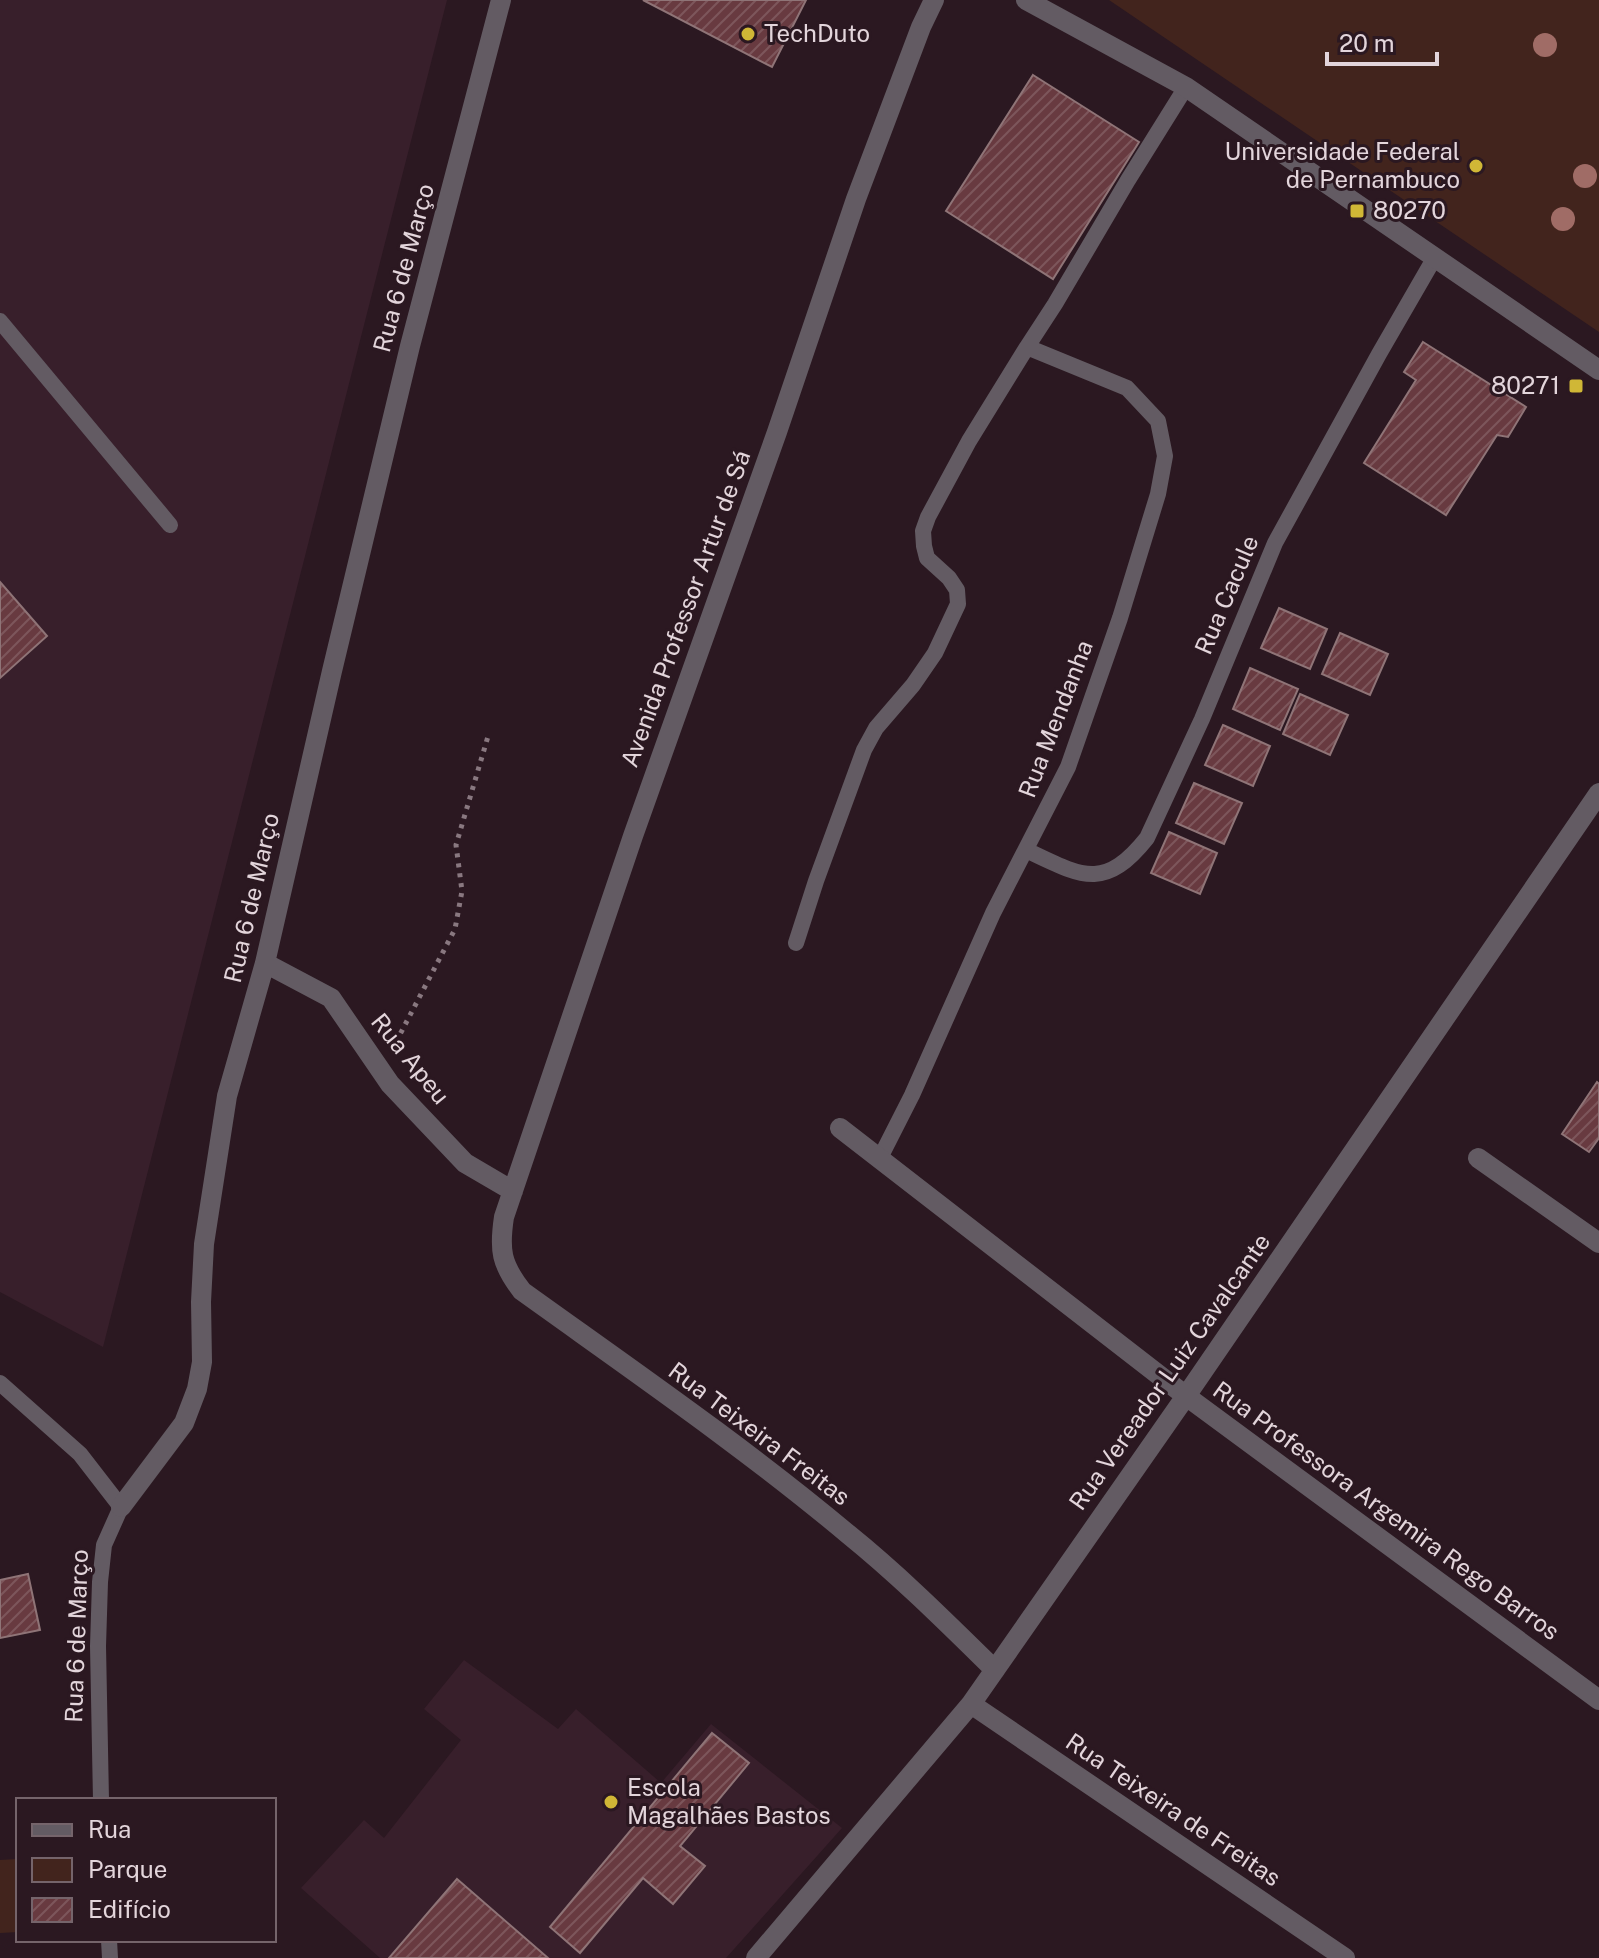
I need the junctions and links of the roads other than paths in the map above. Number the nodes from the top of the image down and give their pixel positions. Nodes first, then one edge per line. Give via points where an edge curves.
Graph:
1 (501, 0) edge
2 (934, 0) edge
3 (1026, 0) edge
4 (1186, 87) junction
5 (1435, 257) junction
6 (0, 321) edge
7 (1027, 347) junction
8 (1599, 370) edge
9 (170, 525) dead end
10 (1599, 793) edge
11 (1026, 850) junction
12 (796, 943) dead end
13 (265, 963) junction
14 (840, 1128) dead end
15 (880, 1158) junction
16 (1478, 1158) dead end
17 (513, 1191) junction
18 (501, 1241) joint
19 (1599, 1243) edge
20 (0, 1383) edge
21 (1186, 1396) junction
22 (121, 1507) junction
23 (995, 1670) junction
24 (1599, 1700) edge
25 (971, 1704) junction
26 (101, 1798) edge
27 (761, 1956) edge
28 (1345, 1958) edge

1 - 13 street, Rua 6 de Março via 410,346
2 - 17 street, Avenida Professor Artur de Sá via 856,199
3 - 4 street
4 - 5 street
4 - 7 lane
5 - 8 street
5 - 11 lane, Rua Cacule via 1275,543 1147,838 1117,868 1095,874 1071,871
6 - 9 lane
7 - 11 lane, Rua Mendanha via 1127,388 1158,421 1165,456 1120,618 1068,767
7 - 12 lane via 928,517 923,531 927,558 949,578 958,604 935,653 864,750
10 - 21 street, Rua Vereador Luiz Cavalcante
11 - 15 lane, Rua Mendanha
13 - 17 street, Rua Apeu via 331,998 390,1084 465,1163
13 - 22 street, Rua 6 de Março via 227,1096 204,1244 197,1389 184,1423
14 - 15 street, Rua Professora Argemira Rego Barros
15 - 21 street, Rua Professora Argemira Rego Barros
16 - 19 street
17 - 18 street, Avenida Professor Artur de Sá
18 - 23 street, Rua Teixeira Freitas via 510,1276 522,1291 848,1533
20 - 22 lane via 80,1454
21 - 23 street, Rua Vereador Luiz Cavalcante
21 - 24 street, Rua Professora Argemira Rego Barros
22 - 26 lane, Rua 6 de Março via 104,1545 100,1582
23 - 25 street, Rua Vereador Luiz Cavalcante
25 - 27 street, Rua Vereador Luiz Cavalcante
25 - 28 street, Rua Teixeira de Freitas

